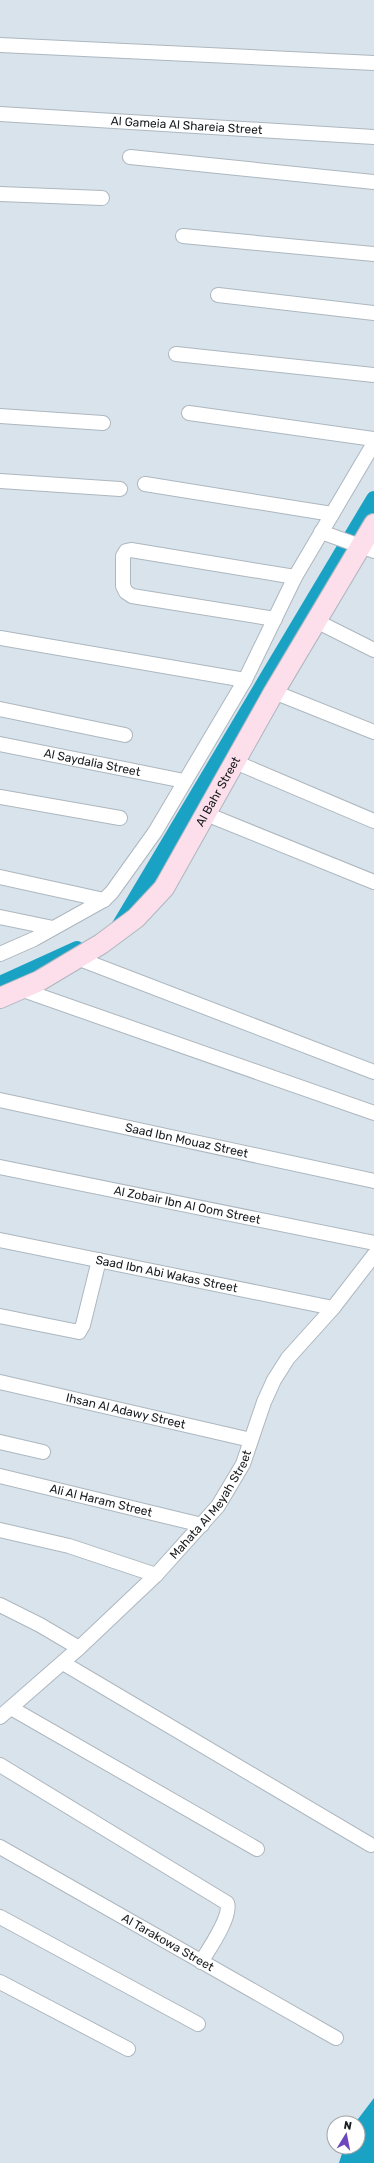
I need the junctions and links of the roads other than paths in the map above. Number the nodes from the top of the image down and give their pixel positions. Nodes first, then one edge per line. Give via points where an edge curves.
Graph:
1 (0, 45) edge
2 (374, 62) edge
3 (0, 114) edge
4 (374, 137) edge
5 (130, 157) dead end
6 (374, 182) edge
7 (0, 194) edge
8 (102, 198) dead end
9 (183, 236) dead end
10 (374, 254) edge
11 (218, 295) dead end
12 (374, 313) edge
13 (176, 354) dead end
14 (374, 375) edge
15 (189, 413) dead end
16 (0, 416) edge
17 (103, 424) dead end
18 (374, 439) edge
19 (374, 443) edge
20 (0, 481) edge
21 (145, 484) dead end
22 (120, 489) dead end
23 (332, 514) junction
24 (374, 524) edge
25 (321, 532) junction
26 (367, 549) edge
27 (295, 577) junction
28 (276, 619) junction
29 (316, 621) junction
30 (0, 638) edge
31 (374, 650) edge
32 (245, 680) junction
33 (274, 692) junction
34 (0, 709) edge
35 (374, 732) edge
36 (125, 735) dead end
37 (0, 744) edge
38 (235, 762) junction
39 (184, 781) junction
40 (0, 797) edge
41 (206, 814) junction
42 (120, 818) dead end
43 (374, 821) edge
44 (0, 877) edge
45 (374, 882) edge
46 (104, 900) junction
47 (0, 917) edge
48 (53, 928) junction
49 (0, 954) edge
50 (77, 958) junction
51 (20, 989) junction
52 (0, 998) edge
53 (374, 1072) edge
54 (0, 1100) edge
55 (374, 1114) edge
56 (0, 1167) edge
57 (374, 1181) edge
58 (0, 1240) edge
59 (374, 1243) edge
60 (374, 1255) edge
61 (99, 1260) junction
62 (333, 1308) junction
63 (0, 1316) edge
64 (0, 1382) edge
65 (251, 1440) junction
66 (0, 1442) edge
67 (43, 1452) dead end
68 (0, 1476) edge
69 (202, 1525) junction
70 (0, 1530) edge
71 (156, 1575) junction
72 (0, 1606) edge
73 (79, 1648) junction
74 (63, 1663) junction
75 (11, 1708) junction
76 (0, 1717) edge
77 (0, 1765) edge
78 (371, 1845) dead end
79 (0, 1848) edge
80 (256, 1849) dead end
81 (0, 1917) edge
82 (201, 1962) junction
83 (0, 1982) edge
84 (198, 2024) dead end
85 (336, 2038) dead end
86 (128, 2049) dead end

1 - 2 street
3 - 4 street, Al Gameia Al Shareia Street
5 - 6 street
7 - 8 street
9 - 10 street
11 - 12 street
13 - 14 street
15 - 18 street
16 - 17 street
19 - 23 street
20 - 22 street
21 - 23 street
23 - 25 street
24 - 26 street, Al Bahr Street
25 - 26 street
25 - 27 street
26 - 29 street, Al Bahr Street
27 - 28 street
27 - 28 street via 130,550 123,556 123,586 132,596
28 - 32 street
29 - 31 street
29 - 33 street, Al Bahr Street
30 - 32 street
32 - 39 street
33 - 35 street
33 - 38 street, Al Bahr Street
34 - 36 street
37 - 39 street, Al Saydalia Street
38 - 41 street, Al Bahr Street
38 - 43 street
39 - 46 street via 155,832
40 - 42 street
41 - 45 street
41 - 50 street, Al Bahr Street via 164,888 136,918
44 - 46 street
46 - 48 street
47 - 48 street
48 - 49 street
50 - 51 street, Al Bahr Street via 39,981
50 - 53 street
51 - 52 street, Al Bahr Street
51 - 55 street
54 - 57 street, Saad Ibn Mouaz Street
56 - 59 street, Al Zobair Ibn Al Oom Street
58 - 61 street, Saad Ibn Abi Wakas Street
60 - 62 street, Mahata Al Meyah Street
61 - 62 street, Saad Ibn Abi Wakas Street
61 - 63 street via 79,1332
62 - 65 street, Mahata Al Meyah Street via 288,1358 274,1380
64 - 65 street, Ihsan Al Adawy Street
65 - 69 street, Mahata Al Meyah Street via 243,1464 231,1486
66 - 67 street
68 - 69 street, Ali Al Haram Street
69 - 71 street, Mahata Al Meyah Street
70 - 71 street via 70,1546
71 - 73 street, Mahata Al Meyah Street
72 - 73 street via 40,1625
73 - 74 street, Mahata Al Meyah Street
74 - 75 street, Mahata Al Meyah Street
74 - 78 street
75 - 76 street, Mahata Al Meyah Street
75 - 80 street
77 - 82 street via 227,1903 227,1917
79 - 82 street, Al Tarakowa Street
81 - 84 street
82 - 85 street, Al Tarakowa Street
83 - 86 street

